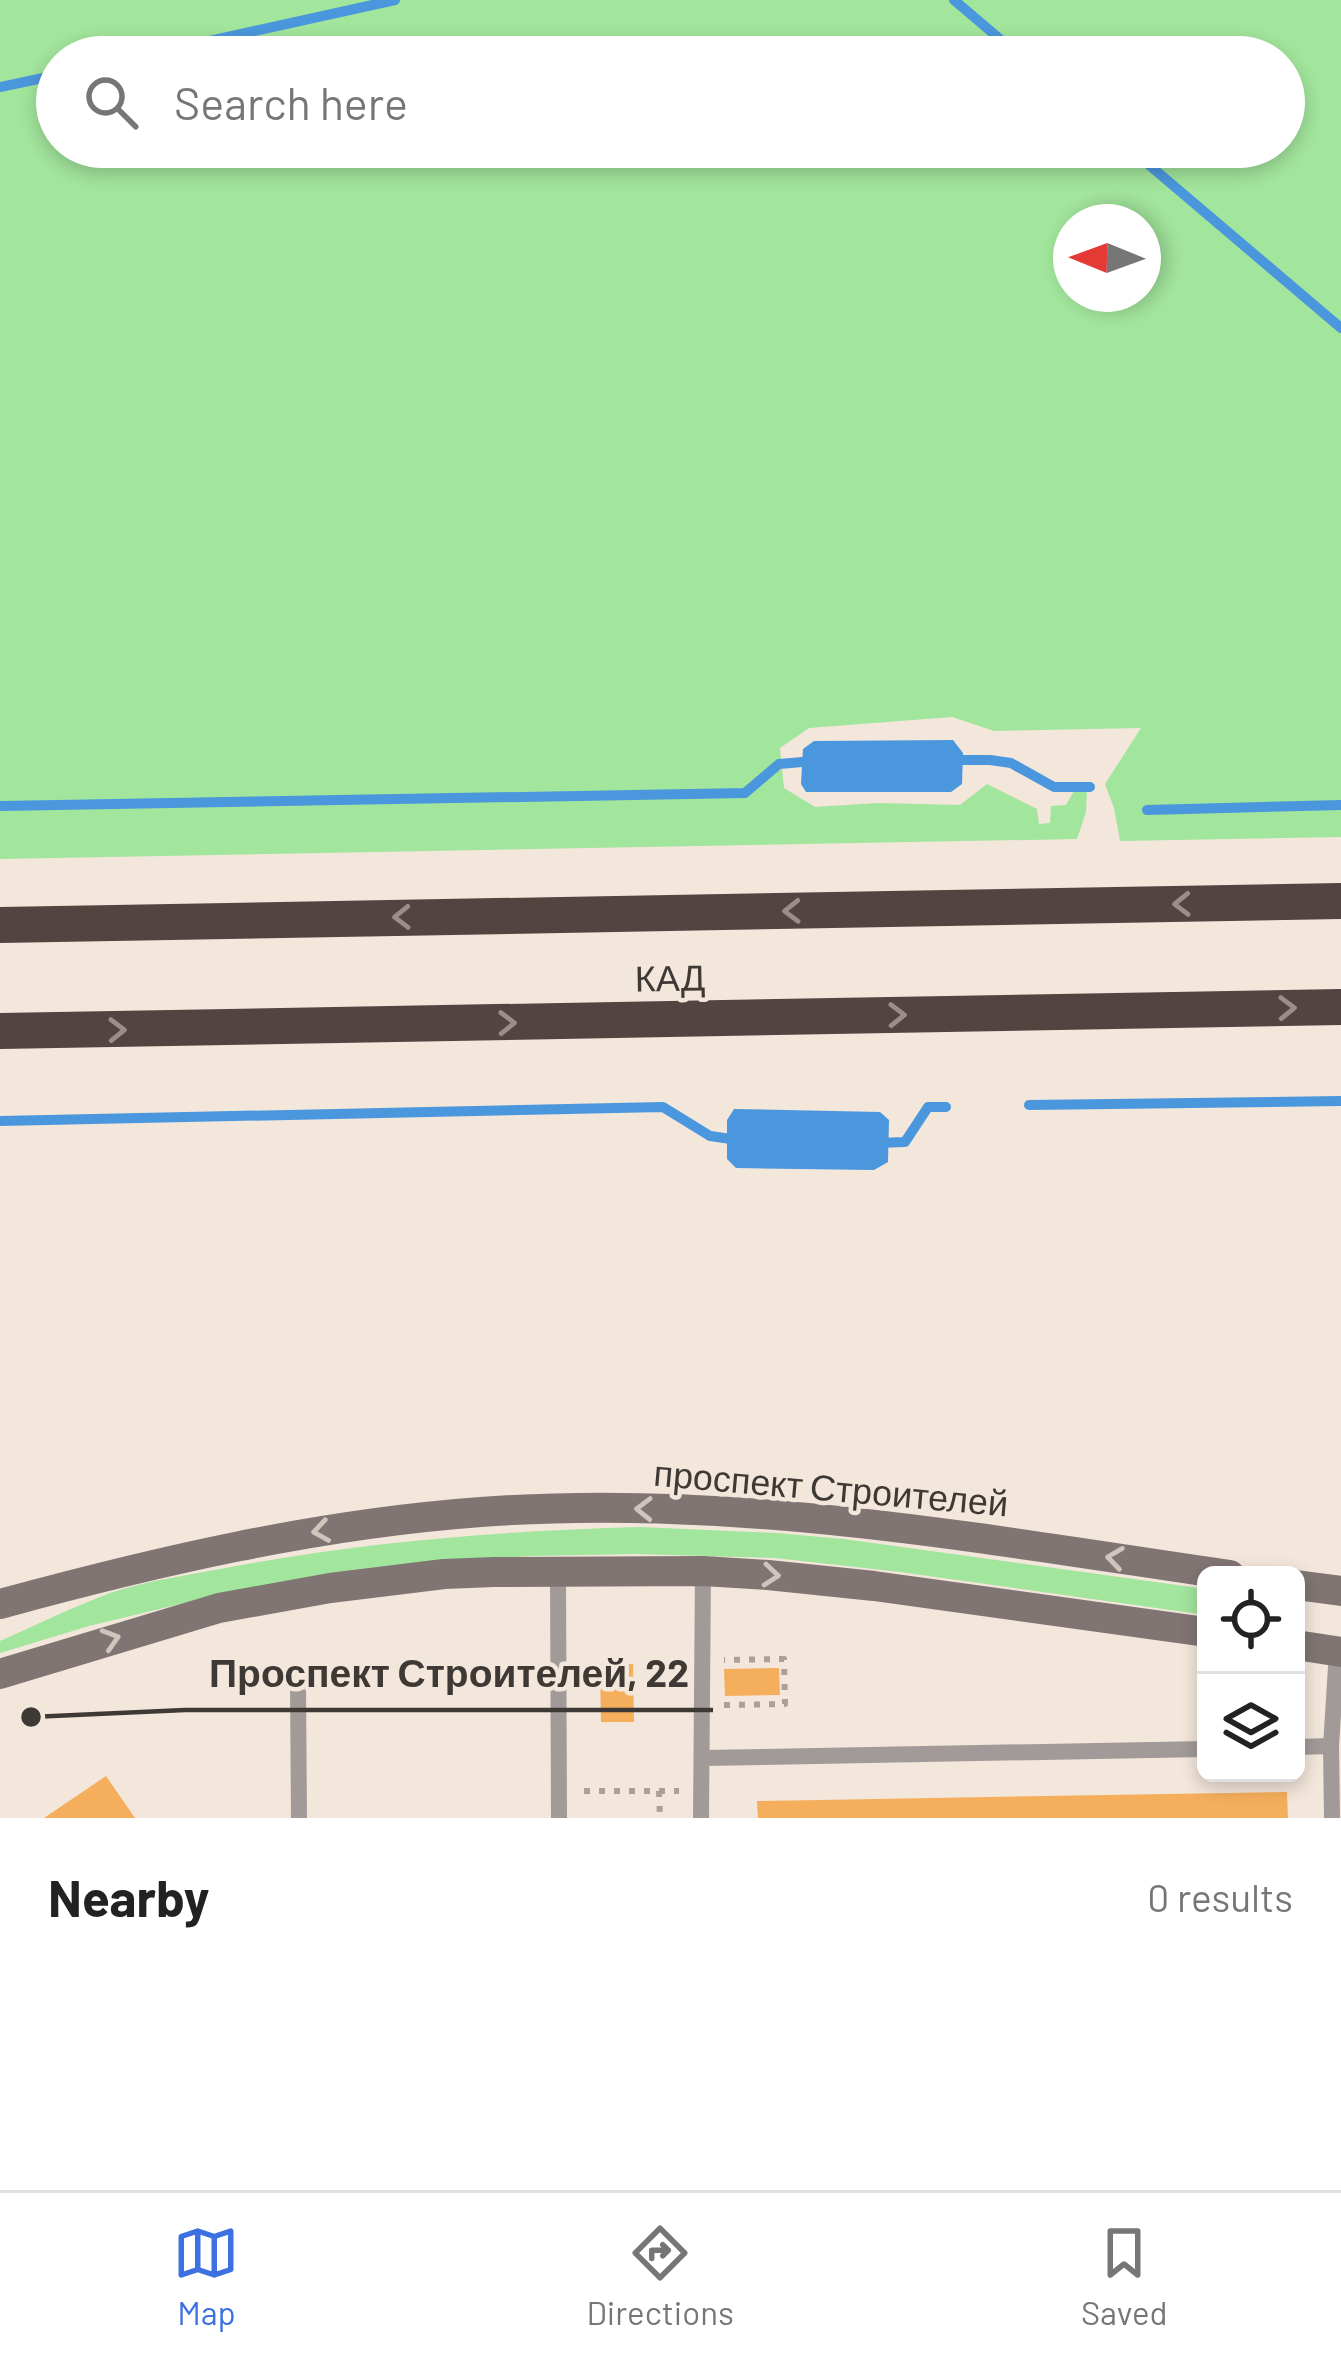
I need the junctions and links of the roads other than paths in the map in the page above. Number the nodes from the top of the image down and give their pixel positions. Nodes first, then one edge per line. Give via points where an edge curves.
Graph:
1 (1341, 901) edge
2 (0, 925) edge
3 (1341, 1007) edge
4 (0, 1031) edge
5 (1197, 1570) edge
6 (703, 1571) junction
7 (559, 1572) junction
8 (1305, 1586) edge
9 (1341, 1591) edge
10 (0, 1604) edge
11 (1197, 1631) edge
12 (1305, 1646) edge
13 (1339, 1652) edge
14 (0, 1674) edge
15 (298, 1687) dead end
16 (1331, 1746) junction
17 (1305, 1747) edge
18 (1197, 1749) edge
19 (703, 1758) junction
20 (299, 1818) edge
21 (560, 1818) edge
22 (701, 1818) edge
23 (1332, 1818) edge

1 -> 2 highway, КАД
4 -> 3 highway, КАД
5 -> 10 street, проспект Строителей via 883,1525 701,1509 485,1511 326,1530
6 - 7 street
6 -> 11 street
6 - 19 lane
14 -> 7 street via 219,1608 444,1574
7 - 21 lane
8 - 9 street
12 - 13 street
13 - 16 lane
15 - 20 lane
16 - 17 lane
16 - 23 lane
18 - 19 lane
19 - 22 lane

